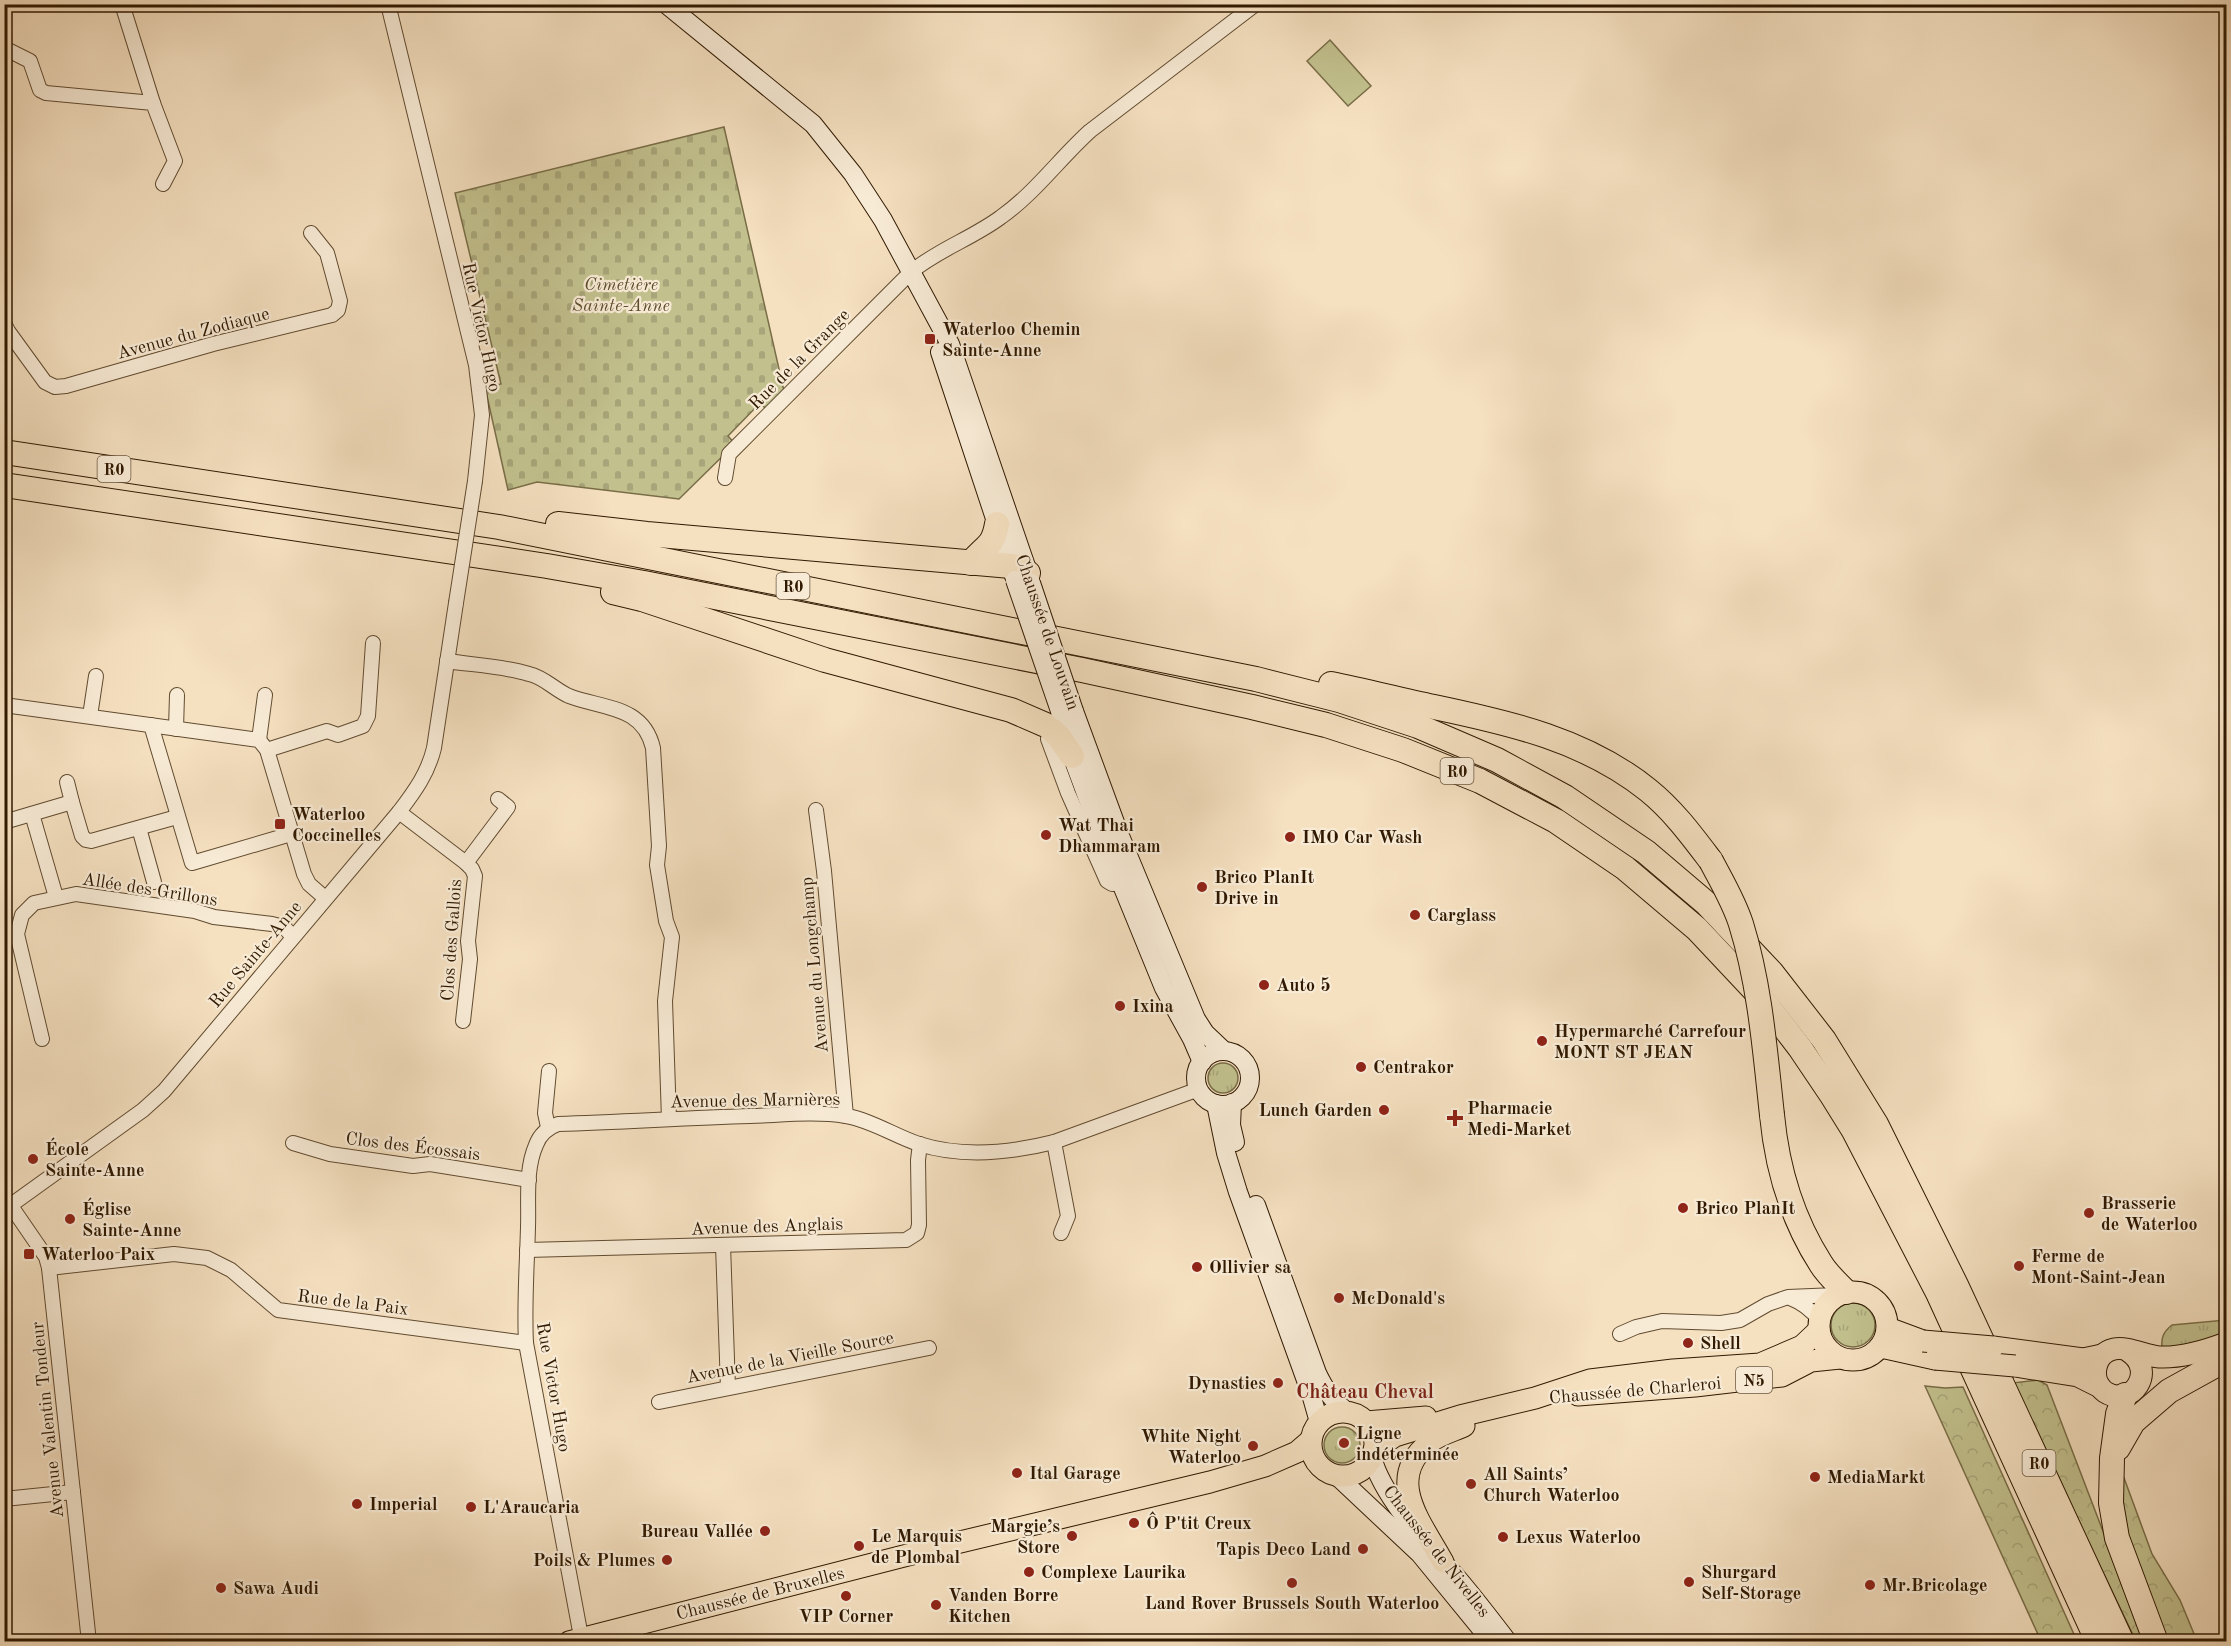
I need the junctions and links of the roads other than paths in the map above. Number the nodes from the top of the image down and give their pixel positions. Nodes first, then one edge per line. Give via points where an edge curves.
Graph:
1 (122, 4) edge
2 (388, 4) edge
3 (666, 4) edge
4 (1256, 4) edge
5 (4, 48) edge
6 (153, 103) junction
7 (163, 184) dead end
8 (312, 233) dead end
9 (911, 272) junction
10 (920, 290) junction
11 (4, 323) edge
12 (4, 452) edge
13 (725, 478) dead end
14 (4, 485) edge
15 (997, 524) junction
16 (499, 527) junction
17 (971, 563) junction
18 (547, 566) junction
19 (1022, 576) junction
20 (373, 643) dead end
21 (447, 661) junction
22 (96, 676) dead end
23 (1256, 680) junction
24 (177, 695) dead end
25 (265, 695) dead end
26 (4, 705) edge
27 (1067, 711) junction
28 (90, 717) junction
29 (151, 725) junction
30 (176, 729) junction
31 (1048, 739) dead end
32 (263, 745) junction
33 (1072, 756) junction
34 (67, 782) dead end
35 (498, 799) dead end
36 (72, 802) junction
37 (816, 810) dead end
38 (399, 812) junction
39 (32, 814) junction
40 (177, 817) junction
41 (4, 822) edge
42 (139, 828) junction
43 (1091, 829) junction
44 (291, 834) junction
45 (1120, 836) junction
46 (466, 864) junction
47 (154, 882) dead end
48 (56, 897) junction
49 (325, 898) junction
50 (1138, 924) junction
51 (11, 933) edge
52 (293, 937) junction
53 (1176, 973) junction
54 (463, 1021) dead end
55 (42, 1039) dead end
56 (1224, 1051) junction
57 (1202, 1062) junction
58 (549, 1071) dead end
59 (1199, 1089) junction
60 (1224, 1103) junction
61 (846, 1116) junction
62 (669, 1119) junction
63 (548, 1127) junction
64 (1054, 1142) junction
65 (292, 1143) dead end
66 (920, 1144) junction
67 (530, 1180) junction
68 (8, 1208) edge
69 (1061, 1233) dead end
70 (723, 1245) junction
71 (527, 1250) junction
72 (49, 1268) junction
73 (1841, 1294) junction
74 (1788, 1297) junction
75 (1819, 1325) junction
76 (1620, 1334) dead end
77 (1884, 1337) junction
78 (526, 1342) junction
79 (929, 1348) dead end
80 (2128, 1351) junction
81 (2226, 1354) edge
82 (2102, 1355) junction
83 (2010, 1357) junction
84 (1840, 1358) junction
85 (2141, 1377) junction
86 (2100, 1387) junction
87 (728, 1388) junction
88 (2125, 1395) junction
89 (1534, 1398) junction
90 (659, 1402) dead end
91 (1514, 1403) junction
92 (1460, 1416) junction
93 (1356, 1417) junction
94 (1315, 1431) junction
95 (1373, 1453) junction
96 (2112, 1458) junction
97 (1265, 1466) junction
98 (1329, 1472) junction
99 (73, 1492) junction
100 (4, 1499) edge
101 (1443, 1562) junction
102 (90, 1641) edge
103 (578, 1641) edge
104 (1492, 1641) edge
105 (1508, 1641) edge
106 (2098, 1641) edge
107 (2122, 1641) edge
108 (2156, 1641) edge

1 - 6 street
2 - 21 street, Rue Victor Hugo, bridge via 476,365 482,416
3 - 9 main road, Chaussée de Louvain via 813,124 853,174
4 - 9 street, Rue de la Grange via 1090,131 1014,208 989,226 927,258
5 - 6 street via 30,61 40,90 46,93
6 - 7 street via 175,161
8 - 11 street, Avenue du Zodiaque via 327,253 340,301 332,315 55,387 45,382
9 - 10 main road, Chaussée de Louvain
9 - 13 street, Rue de la Grange via 729,454
10 - 15 main road, Chaussée de Louvain
10 - 19 main road, Chaussée de Louvain via 950,345
12 - 16 highway, R0
14 - 18 highway, R0
15 - 17 highway via 991,545
15 - 19 main road, Chaussée de Louvain
16 - 17 highway via 522,520
16 - 23 highway, R0
17 - 19 highway
18 - 33 highway via 568,580 642,599 825,660 1011,710 1048,726
18 - 106 highway, R0 via 1071,668 1326,725 1480,781 1556,821 1625,868 1697,929 1760,996 1849,1122 1938,1293
19 - 27 main road, Chaussée de Louvain, bridge
20 - 32 street via 368,716 363,726 338,735 327,731
21 - 38 street, Rue Sainte-Anne via 429,767
21 - 62 street via 531,674 570,696 628,714 650,736 659,846 657,865 672,937 665,1001
22 - 28 street
23 - 73 highway, bridge via 1281,674 1500,721 1551,736 1607,762 1648,790 1683,824 1711,861 1741,922 1754,971 1775,1143 1783,1178 1797,1219
23 - 107 highway, R0 via 1339,700 1418,726 1497,760 1565,797 1646,852 1706,903 1772,973 1824,1040 1876,1124 1956,1285
24 - 30 street
25 - 32 street
26 - 28 street
27 - 33 main road, Chaussée de Louvain
27 - 45 main road, Chaussée de Louvain
28 - 29 street
29 - 30 street
29 - 40 street
30 - 32 street
31 - 43 street
32 - 44 street
33 - 43 main road, Chaussée de Louvain
34 - 36 street
35 - 46 street, Clos des Gallois via 508,807
36 - 39 street
36 - 42 street via 86,840
37 - 61 street, Avenue du Longchamp
38 - 46 street, Clos des Gallois
38 - 49 street, Rue Sainte-Anne
39 - 41 street
39 - 48 street
40 - 42 street
40 - 44 street via 192,863
42 - 47 street
43 - 45 street
43 - 50 main road, Chaussée de Louvain
44 - 49 street via 309,884
45 - 53 main road, Chaussée de Louvain
46 - 54 street, Clos des Gallois via 475,876
48 - 51 street, Allée des Grillons via 34,903
48 - 52 street, Allée des Grillons via 76,894 195,911 284,927
49 - 52 street, Rue Sainte-Anne
50 - 53 main road, Chaussée de Louvain via 1144,920 1150,925 1163,958
50 - 57 main road, Chaussée de Louvain via 1164,988
51 - 55 street, Allée des Grillons
52 - 68 street, Rue Sainte-Anne via 164,1091
53 - 56 main road, Chaussée de Louvain via 1196,1019
56 - 57 main road via 1215,1052
56 - 60 main road via 1244,1060 1250,1074 1243,1096
57 - 59 main road via 1198,1070
58 - 63 street via 545,1113
59 - 60 main road via 1203,1095
59 - 64 street, Avenue des Marnières
60 - 93 main road via 1317,1373 1333,1401
60 - 94 main road via 1226,1153 1311,1394
61 - 62 street, Avenue des Marnières
61 - 66 street, Avenue des Marnières
62 - 63 street, Avenue des Marnières
63 - 67 street, Rue Victor Hugo via 536,1145
64 - 66 street, Avenue des Marnières via 992,1152
64 - 69 street via 1068,1216
65 - 67 street, Clos des Écossais via 330,1154
66 - 70 street, Avenue des Anglais via 919,1226 912,1238
67 - 71 street, Rue Victor Hugo
68 - 72 street, Avenue Valentin Tondeur via 46,1257
70 - 71 street, Avenue des Anglais
70 - 87 street
71 - 78 street, Rue Victor Hugo
72 - 78 street, Rue de la Paix via 174,1254 207,1258 231,1270 278,1310
72 - 99 street, Avenue Valentin Tondeur
73 - 74 street
73 - 75 main road, N5 via 1828,1302
73 - 77 main road via 1856,1291 1876,1299 1887,1317
74 - 75 street via 1813,1312
74 - 76 street via 1740,1320 1662,1321
75 - 84 main road via 1826,1347
75 - 89 main road, Chaussée de Charleroi / N5 via 1802,1346 1760,1364 1590,1380
77 - 83 main road, bridge
77 - 83 main road, bridge via 1935,1359
77 - 84 main road, N5 via 1866,1358
78 - 103 street, Rue Victor Hugo
79 - 87 street, Avenue de la Vieille Source
80 - 81 main road via 2157,1357 2202,1352
80 - 82 main road via 2114,1349
80 - 85 main road via 2139,1361
81 - 85 main road
81 - 96 highway via 2169,1391 2133,1422
82 - 83 main road via 2084,1359
82 - 86 main road via 2095,1374
83 - 86 main road via 2078,1376
84 - 89 main road, Chaussée de Charleroi / N5 via 1811,1361 1782,1376
85 - 88 main road via 2133,1391
86 - 88 main road via 2116,1396
87 - 90 street, Avenue de la Vieille Source
88 - 96 highway via 2118,1414
89 - 91 main road, Chaussée de Charleroi / N5
91 - 92 main road, Chaussée de Charleroi / N5
91 - 101 main road via 1431,1442 1412,1462 1407,1490 1411,1504
92 - 93 main road, Chaussée de Charleroi / N5
92 - 95 main road, Chaussée de Charleroi / N5 via 1395,1436
93 - 94 main road, N5 via 1337,1413 1327,1416
93 - 95 main road via 1374,1439
94 - 97 main road, N5 via 1296,1452
94 - 98 main road via 1311,1450 1315,1460
95 - 98 main road, N5 via 1351,1475
95 - 101 main road, Chaussée de Nivelles via 1383,1485
96 - 108 highway via 2111,1503 2117,1538
97 - 98 main road, N5
97 - 103 main road, Chaussée de Bruxelles / N5 via 609,1630
98 - 104 main road, Chaussée de Nivelles via 1420,1554
99 - 100 street
99 - 102 street, Avenue Valentin Tondeur
101 - 105 main road, Chaussée de Nivelles

